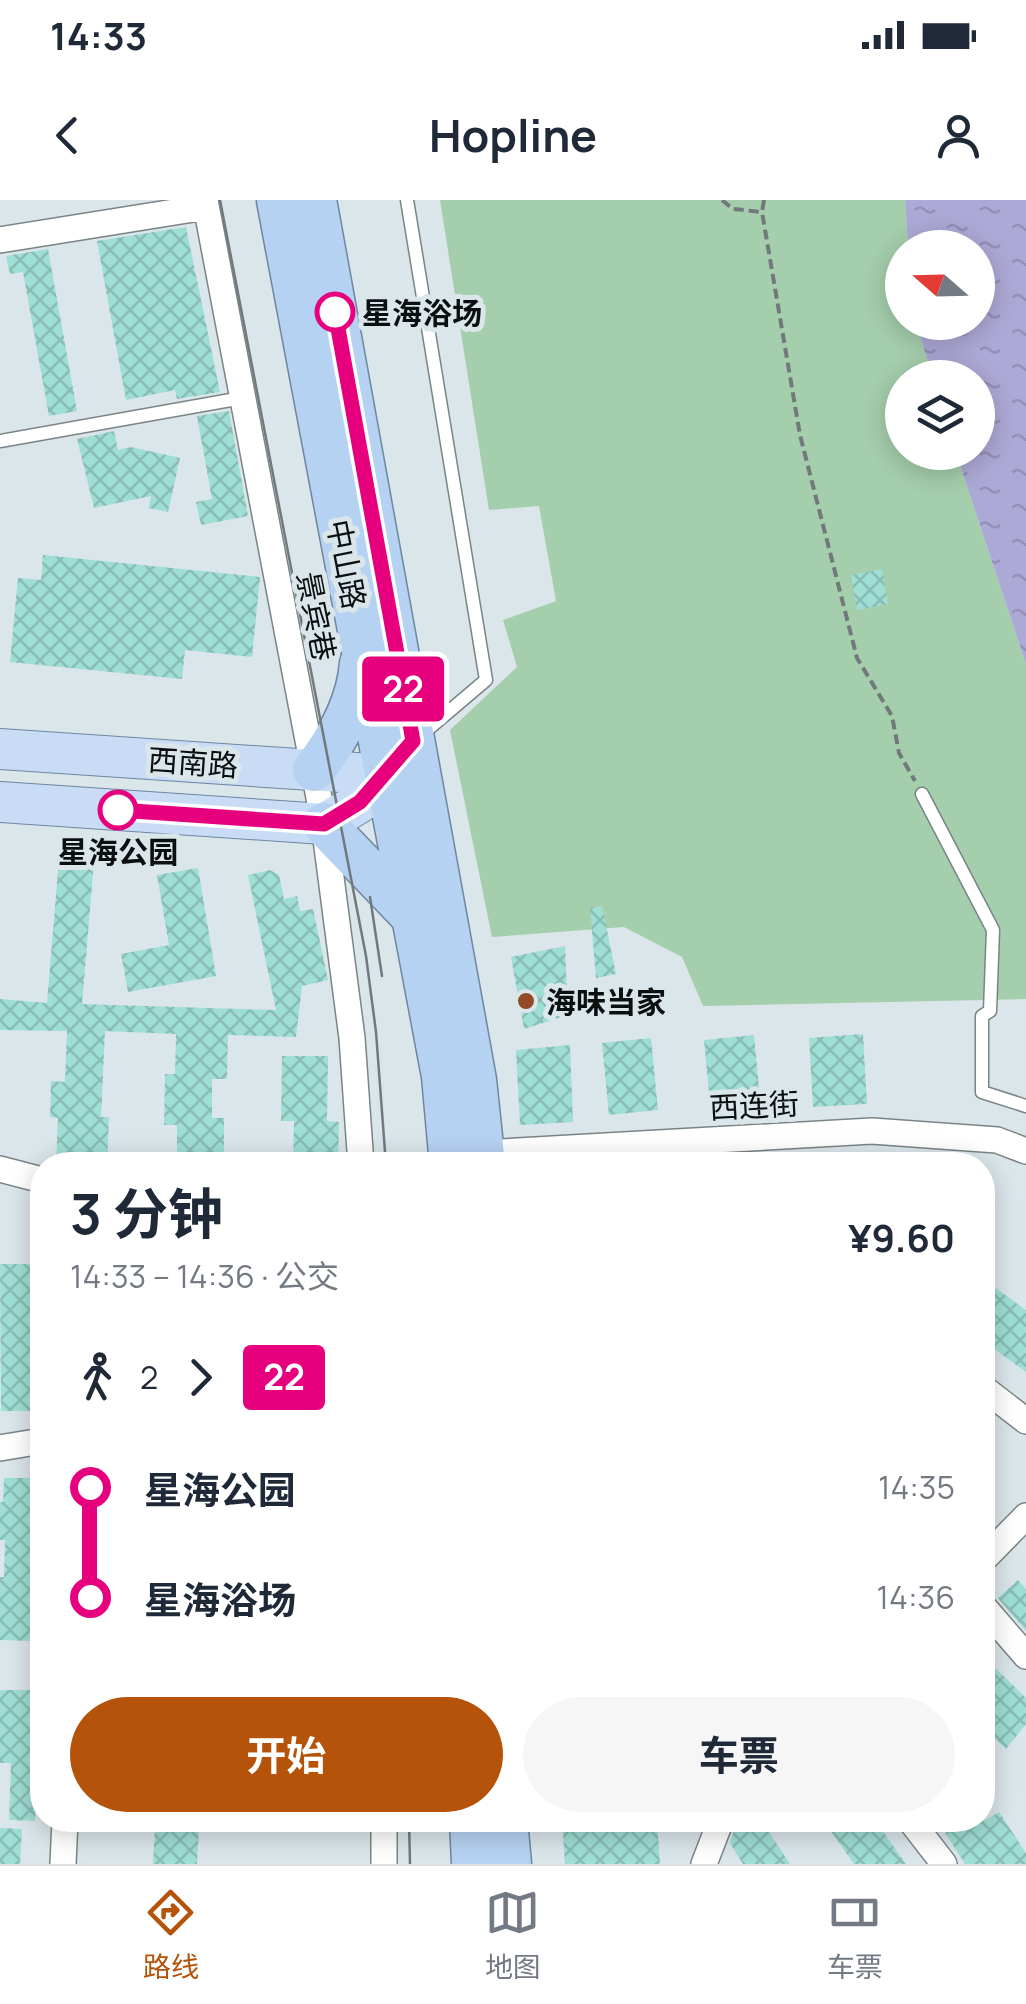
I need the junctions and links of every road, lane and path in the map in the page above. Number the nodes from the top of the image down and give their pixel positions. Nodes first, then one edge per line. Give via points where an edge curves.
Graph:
1 (278, 200) edge
2 (315, 200) edge
3 (408, 200) edge
4 (722, 200) edge
5 (764, 200) edge
6 (205, 203) edge
7 (762, 212) junction
8 (0, 240) edge
9 (242, 398) junction
10 (0, 441) edge
11 (362, 648) junction
12 (413, 741) junction
13 (0, 749) edge
14 (314, 770) junction
15 (405, 785) junction
16 (922, 794) joint
17 (0, 802) edge
18 (324, 824) junction
19 (413, 916) junction
20 (1026, 1106) edge
21 (1026, 1151) edge
22 (360, 1152) edge
23 (470, 1152) edge
24 (473, 1152) edge
25 (597, 1152) edge
26 (0, 1169) edge
27 (30, 1177) edge
28 (995, 1396) edge
29 (1026, 1421) edge
30 (30, 1444) edge
31 (0, 1448) edge
32 (1026, 1516) edge
33 (995, 1548) edge
34 (995, 1620) edge
35 (1026, 1656) edge
36 (64, 1832) edge
37 (384, 1832) edge
38 (472, 1832) edge
39 (507, 1832) edge
40 (717, 1832) edge
41 (919, 1832) edge
42 (63, 1864) edge
43 (384, 1864) edge
44 (474, 1864) edge
45 (510, 1864) edge
46 (704, 1864) edge
47 (944, 1864) edge

1 - 11 highway, 中山路
2 - 12 highway, 中山路
3 - 12 lane via 486,680
4 - 7 path via 732,209
5 - 7 path
6 - 8 street
6 - 9 street, 景宾巷
7 - 16 path via 800,435 857,658 892,716 899,753
9 - 10 lane
9 - 14 street, 景宾巷
11 - 14 highway via 345,723
11 - 15 highway, 中山路
12 - 15 highway, 中山路
13 - 14 main road, 西南路
14 - 15 main road, 西南路
14 - 18 street, 景宾巷
15 - 18 main road
15 - 19 highway, 中山路
15 - 24 highway, 中山路 via 475,1080
16 - 20 lane via 994,930 990,1010 982,1016 982,1092
17 - 18 main road, 西南路
18 - 19 highway
18 - 22 street, 景宾巷
19 - 23 highway, 中山路 via 443,1076
21 - 25 street, 西连街 via 996,1140 872,1132
26 - 27 street
28 - 29 street
30 - 31 street
32 - 33 street
34 - 35 street
36 - 42 street
37 - 43 street
38 - 44 highway
39 - 45 highway
40 - 46 street
41 - 47 street

